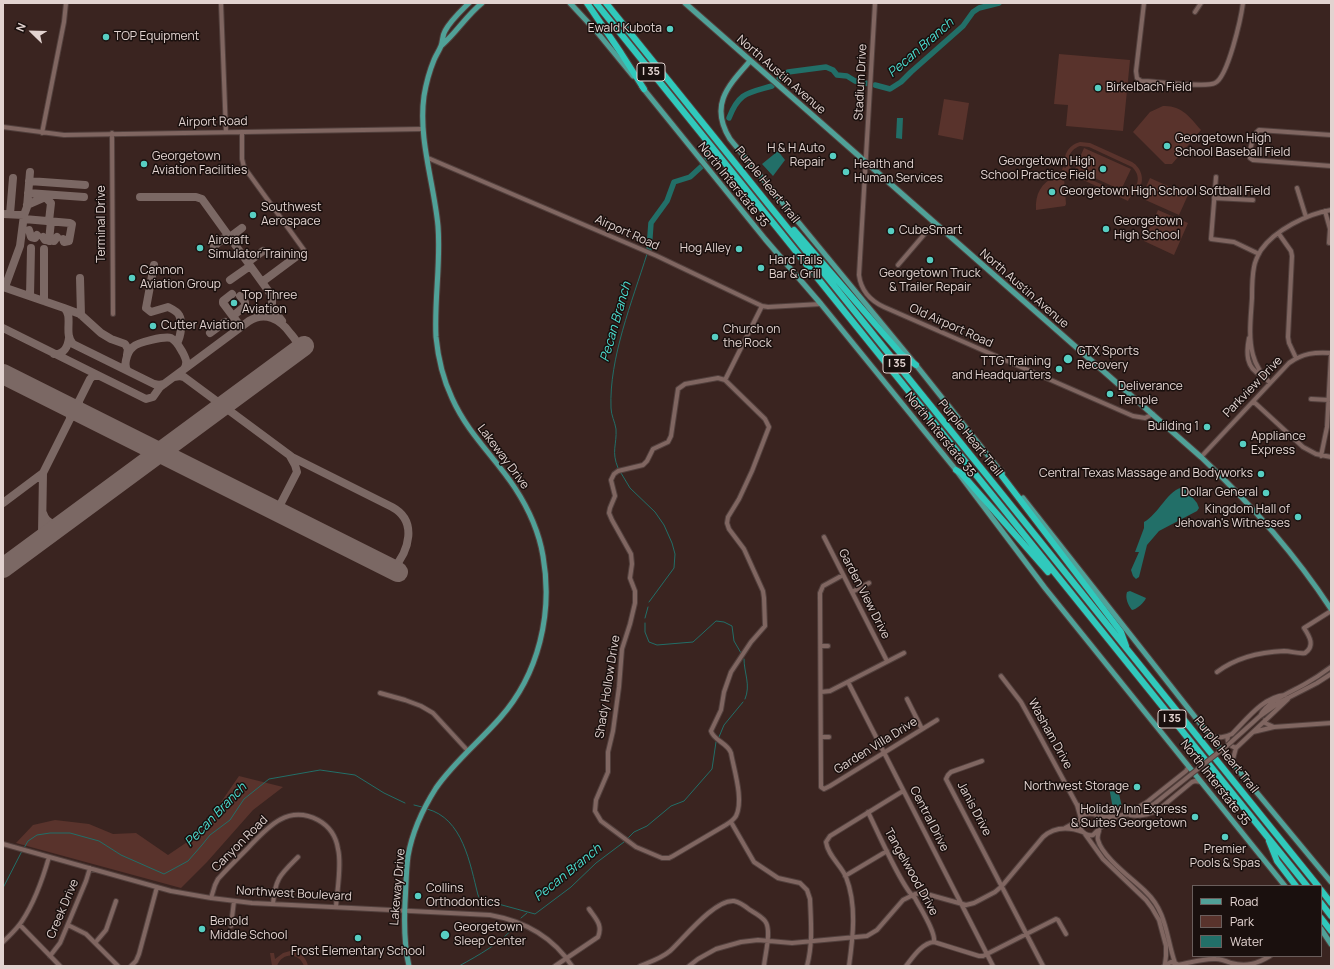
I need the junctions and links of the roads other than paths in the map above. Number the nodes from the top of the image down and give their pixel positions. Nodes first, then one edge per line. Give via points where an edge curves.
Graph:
1 (66, 3) edge
2 (221, 3) edge
3 (469, 3) edge
4 (482, 3) edge
5 (570, 3) edge
6 (587, 3) edge
7 (596, 3) edge
8 (606, 3) edge
9 (685, 3) edge
10 (875, 3) edge
11 (1144, 3) edge
12 (1201, 3) edge
13 (1243, 3) edge
14 (1195, 12) dead end
15 (442, 45) junction
16 (750, 61) junction
17 (644, 89) junction
18 (3, 127) edge
19 (423, 129) junction
20 (226, 132) junction
21 (242, 132) junction
22 (42, 133) junction
23 (112, 133) junction
24 (1331, 135) edge
25 (428, 158) junction
26 (866, 163) junction
27 (1331, 166) edge
28 (1216, 177) dead end
29 (1298, 188) dead end
30 (762, 197) junction
31 (1214, 198) junction
32 (1253, 200) dead end
33 (1331, 210) edge
34 (1325, 211) junction
35 (1306, 217) junction
36 (934, 223) junction
37 (1279, 234) junction
38 (1329, 243) dead end
39 (304, 250) dead end
40 (1258, 254) junction
41 (898, 264) dead end
42 (821, 304) junction
43 (762, 306) junction
44 (113, 314) dead end
45 (1331, 354) edge
46 (1296, 358) junction
47 (916, 366) junction
48 (724, 380) junction
49 (1270, 384) junction
50 (1311, 398) dead end
51 (1329, 400) junction
52 (1254, 402) junction
53 (1153, 414) junction
54 (1321, 456) junction
55 (1201, 457) junction
56 (1331, 457) edge
57 (956, 470) junction
58 (1001, 471) junction
59 (824, 536) dead end
60 (843, 575) junction
61 (869, 583) dead end
62 (852, 592) junction
63 (1078, 603) junction
64 (1331, 610) edge
65 (821, 646) junction
66 (828, 646) dead end
67 (904, 653) dead end
68 (1130, 653) junction
69 (887, 661) junction
70 (1331, 667) edge
71 (1217, 672) dead end
72 (1331, 674) edge
73 (1001, 676) dead end
74 (848, 682) junction
75 (822, 692) junction
76 (380, 693) dead end
77 (1286, 697) junction
78 (907, 699) dead end
79 (937, 720) dead end
80 (1265, 720) junction
81 (1331, 723) edge
82 (1274, 727) junction
83 (922, 729) junction
84 (1253, 732) junction
85 (1210, 736) junction
86 (1228, 736) junction
87 (822, 737) junction
88 (830, 737) dead end
89 (1236, 748) junction
90 (468, 751) junction
91 (884, 753) junction
92 (982, 760) dead end
93 (1234, 764) junction
94 (1189, 766) junction
95 (1184, 772) junction
96 (1192, 782) junction
97 (1202, 782) junction
98 (903, 791) junction
99 (1077, 805) junction
100 (868, 812) junction
101 (1093, 814) junction
102 (1127, 814) junction
103 (1118, 816) junction
104 (1080, 819) junction
105 (730, 822) junction
106 (1065, 828) junction
107 (1099, 830) junction
108 (1084, 833) junction
109 (1266, 834) junction
110 (3, 844) edge
111 (887, 851) junction
112 (298, 856) dead end
113 (49, 857) junction
114 (1115, 863) junction
115 (1111, 867) junction
116 (90, 868) junction
117 (845, 876) junction
118 (1331, 882) edge
119 (1284, 885) edge
120 (1295, 885) edge
121 (1306, 885) edge
122 (1317, 885) edge
123 (1002, 886) junction
124 (157, 887) junction
125 (1140, 887) junction
126 (1137, 891) junction
127 (1322, 891) edge
128 (911, 895) junction
129 (211, 898) junction
130 (116, 901) dead end
131 (234, 901) junction
132 (1331, 903) edge
133 (273, 904) junction
134 (961, 904) junction
135 (1322, 904) edge
136 (336, 907) junction
137 (589, 909) dead end
138 (405, 910) junction
139 (1331, 916) edge
140 (1163, 917) junction
141 (1322, 919) edge
142 (1159, 920) junction
143 (20, 925) junction
144 (68, 925) junction
145 (231, 926) dead end
146 (1322, 930) edge
147 (1331, 931) edge
148 (1026, 934) junction
149 (1066, 934) dead end
150 (853, 938) junction
151 (768, 940) junction
152 (811, 941) junction
153 (3, 942) edge
154 (95, 942) junction
155 (934, 942) junction
156 (1331, 944) edge
157 (987, 954) junction
158 (50, 956) junction
159 (1268, 957) edge
160 (567, 958) junction
161 (1164, 965) edge
162 (1178, 965) edge
163 (1249, 965) edge
164 (60, 966) edge
165 (118, 966) edge
166 (131, 966) edge
167 (409, 966) edge
168 (555, 966) edge
169 (572, 966) edge
170 (640, 966) edge
171 (689, 966) edge
172 (764, 966) edge
173 (807, 966) edge
174 (849, 966) edge
175 (906, 966) edge
176 (993, 966) edge
177 (1043, 966) edge

1 - 22 street
2 - 20 street
3 - 15 main road, Lakeway Drive via 443,34
4 - 15 main road, Lakeway Drive
5 - 17 main road, North Interstate 35
6 - 17 highway
7 - 63 highway, Purple Heart Trail / I 35
8 - 30 highway, Purple Heart Trail / I 35
9 - 16 main road, North Austin Avenue
10 - 26 street, Stadium Drive
11 - 13 street via 1137,78 1141,81 1204,85 1218,82 1225,70
12 - 14 street
15 - 19 main road, Lakeway Drive via 426,83
16 - 26 main road, North Austin Avenue
16 - 47 main road, North Interstate 35 via 722,98 721,118 724,129
17 - 42 main road, North Interstate 35
18 - 22 street, Airport Road
19 - 21 street, Airport Road
19 - 25 main road, Lakeway Drive
20 - 21 street, Airport Road
20 - 23 street, Airport Road
21 - 39 street via 244,167
22 - 23 street, Airport Road
23 - 44 street, Terminal Drive
24 - 27 street via 1259,130 1255,133 1250,158
25 - 43 street, Airport Road via 651,254
25 - 90 main road, Lakeway Drive via 439,247 436,336 444,375 460,415 523,500 538,536 545,575 546,605 543,630 529,672 515,699 502,716
26 - 36 main road, North Austin Avenue
26 - 53 street, Old Airport Road via 859,275 862,288 876,303 1132,416 1145,418
28 - 31 street
29 - 35 street
30 - 47 highway via 902,354
30 - 68 highway, Purple Heart Trail / I 35
31 - 32 street
31 - 40 street via 1211,239 1234,242
33 - 34 street
34 - 35 street
34 - 38 street via 1330,229
35 - 37 street
36 - 41 street
36 - 53 main road, North Austin Avenue
37 - 40 street
37 - 46 street via 1292,256 1288,337
40 - 49 street via 1253,272 1247,360
42 - 43 street, Airport Road
42 - 57 main road, North Interstate 35
43 - 48 street
45 - 46 street, Parkview Drive via 1310,353
45 - 51 street
46 - 49 street, Parkview Drive
47 - 58 main road, North Interstate 35
48 - 105 street via 766,419 769,427 752,471 727,523 758,579 764,598 765,624 731,672 721,710 712,731 731,753 739,800 736,814
48 - 105 street, Shady Hollow Drive via 718,378 680,386 676,394 670,440 667,444 653,449 643,465 624,469 616,473 611,480 615,496 609,511 631,554 630,578 636,599 622,649 608,769 595,803 595,814 632,844 665,858 674,856
49 - 52 street, Parkview Drive
50 - 51 street
51 - 54 street
52 - 54 street via 1303,447
52 - 55 street, Parkview Drive
53 - 55 main road, North Austin Avenue
54 - 56 street
55 - 64 main road, North Austin Avenue via 1267,524 1295,558
57 - 63 highway
57 - 94 main road, North Interstate 35 via 1045,588
58 - 68 highway via 1002,476 1120,632
58 - 85 main road, North Interstate 35
59 - 60 street, Garden View Drive
60 - 62 street, Garden View Drive
60 - 65 street via 825,584 821,589
61 - 62 street
62 - 69 street, Garden View Drive
63 - 109 highway, Purple Heart Trail / I 35
64 - 71 street via 1304,628 1311,643 1305,653 1262,652 1229,663
65 - 66 street
65 - 75 street
67 - 69 street
68 - 122 highway, Purple Heart Trail / I 35
69 - 74 street
70 - 77 street
72 - 77 street
73 - 99 street, Washam Drive via 1021,702
74 - 75 street
74 - 91 street, Central Drive
75 - 87 street
76 - 90 street via 405,700 433,713
77 - 80 street
77 - 86 street via 1277,696 1263,704
77 - 102 street, bridge via 1264,712 1229,744 1154,804
78 - 83 street
79 - 83 street, Garden Villa Drive
80 - 82 street via 1267,725
80 - 84 street
81 - 82 street
82 - 84 street
83 - 91 street, Garden Villa Drive
84 - 89 street
85 - 86 street
85 - 93 main road, North Interstate 35
86 - 89 street via 1228,743
87 - 88 street
87 - 91 street, Garden Villa Drive via 821,787 824,789
89 - 93 street
90 - 138 main road, Lakeway Drive via 449,770 422,813 408,855
91 - 98 street, Central Drive
92 - 123 street, Janis Drive via 950,772 946,779
93 - 118 main road, North Interstate 35
94 - 95 street
94 - 97 main road, North Interstate 35
95 - 96 street via 1188,773
95 - 102 street via 1147,802
96 - 97 street
96 - 102 street via 1152,813 1137,817
97 - 119 main road, North Interstate 35
98 - 100 street
98 - 134 street, Central Drive
99 - 101 street
99 - 104 street, Washam Drive
100 - 111 street, Tangelwood Drive
100 - 117 street via 828,838 826,842
101 - 103 street via 1104,817
101 - 104 street via 1086,814
101 - 107 street via 1101,821
102 - 103 street
103 - 107 street
104 - 106 street
104 - 108 street via 1079,827
105 - 152 street via 754,862 778,878 805,887 810,899
106 - 108 street
106 - 123 street via 1046,835
107 - 108 street via 1090,835
107 - 114 street via 1097,838 1100,845
108 - 115 street
109 - 120 highway via 1277,861
109 - 121 highway, Purple Heart Trail / I 35
110 - 113 street, Northwest Boulevard
111 - 117 street
111 - 128 street, Tangelwood Drive
112 - 133 street via 277,880
113 - 116 street, Northwest Boulevard
113 - 143 street
114 - 115 street
114 - 125 street
115 - 126 street
116 - 124 street, Northwest Boulevard
116 - 144 street, Creek Drive
117 - 150 street via 852,901
123 - 134 street via 974,903
123 - 148 street
124 - 129 street, Northwest Boulevard
124 - 166 street via 139,954
125 - 126 street
125 - 140 street via 1156,903
126 - 142 street
127 - 132 highway
128 - 134 street via 923,893
128 - 150 street via 903,900 877,930 867,936
128 - 155 street, Tangelwood Drive via 915,898 935,938
129 - 131 street, Northwest Boulevard
129 - 136 street, Canyon Road via 218,879 267,828 281,818 301,815 322,822 338,845
130 - 154 street via 106,930
131 - 133 street, Northwest Boulevard
131 - 145 street
133 - 136 street, Northwest Boulevard
134 - 157 street, Central Drive
135 - 139 highway
136 - 138 street, Northwest Boulevard
137 - 160 street via 600,925 600,932
138 - 160 street, Northwest Boulevard via 490,915 512,920 543,935
138 - 167 main road, Lakeway Drive
140 - 142 street
140 - 162 street
141 - 147 highway
142 - 161 street via 1166,946
143 - 153 street
143 - 158 street
144 - 154 street
144 - 158 street, Creek Drive via 60,943
146 - 156 main road
148 - 149 street via 1056,919
148 - 157 street
148 - 177 street
150 - 152 street
150 - 174 street
151 - 152 street
151 - 170 street via 765,921 738,902 728,901 713,910 666,954
151 - 171 street via 722,946
151 - 172 street
152 - 173 street
154 - 165 street
155 - 157 street via 979,956
155 - 175 street via 926,944
157 - 176 street, Central Drive
158 - 164 street
159 - 163 street
160 - 168 street
160 - 169 street, Northwest Boulevard
161 - 162 street via 1171,962
162 - 163 street via 1218,959

